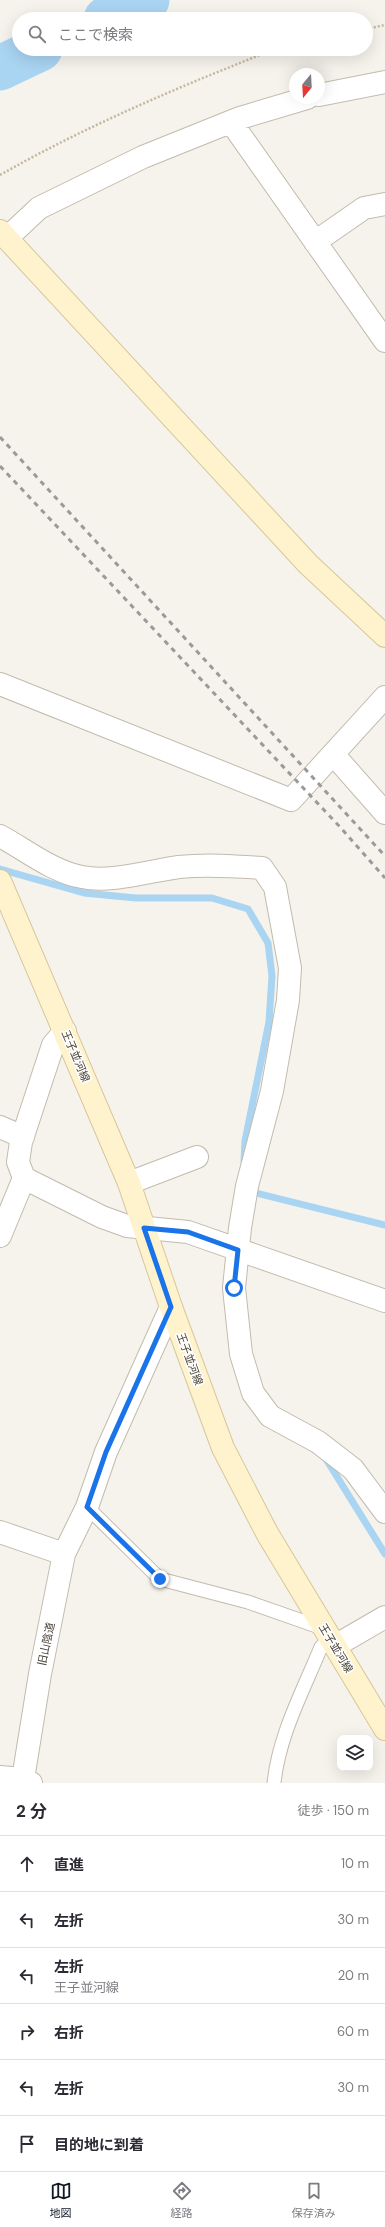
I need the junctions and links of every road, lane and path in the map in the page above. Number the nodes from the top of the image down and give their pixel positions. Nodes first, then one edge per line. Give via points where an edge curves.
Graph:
1 (385, 25) edge
2 (373, 28) edge
3 (257, 56) edge
4 (385, 82) edge
5 (325, 94) edge
6 (289, 104) edge
7 (231, 122) junction
8 (0, 175) edge
9 (385, 204) edge
10 (3, 235) edge
11 (315, 242) junction
12 (385, 341) edge
13 (385, 636) edge
14 (0, 684) edge
15 (385, 697) edge
16 (333, 754) junction
17 (385, 812) edge
18 (0, 836) edge
19 (0, 881) edge
20 (65, 1031) junction
21 (0, 1127) edge
22 (22, 1137) junction
23 (197, 1157) dead end
24 (24, 1178) junction
25 (130, 1184) junction
26 (144, 1228) junction
27 (0, 1236) edge
28 (238, 1250) junction
29 (385, 1301) edge
30 (171, 1307) junction
31 (87, 1507) junction
32 (385, 1512) edge
33 (0, 1532) edge
34 (64, 1554) junction
35 (385, 1616) edge
36 (330, 1638) junction
37 (385, 1729) edge
38 (0, 1777) edge
39 (27, 1781) edge
40 (274, 1783) edge

1 - 2 path
3 - 8 path via 174,89 55,144
4 - 5 street
6 - 7 street
7 - 10 street via 143,157 39,208
7 - 11 street
9 - 11 street via 364,208
10 - 13 main road via 308,564
11 - 12 street
14 - 16 street via 291,800
15 - 16 street
16 - 17 street
18 - 28 street via 57,868 81,877 99,879 181,867 237,866 262,868 275,887 290,968 288,1000 272,1091 247,1186
19 - 20 main road, 王子並河線
20 - 22 street via 53,1045
20 - 25 main road, 王子並河線
21 - 22 street
22 - 24 street via 18,1162
23 - 25 street
24 - 26 street via 102,1217 127,1226
24 - 27 street
25 - 26 main road, 王子並河線
26 - 28 street via 188,1232
26 - 30 main road, 王子並河線
28 - 29 street
28 - 32 street via 234,1288 241,1354 253,1393 270,1416 318,1442 353,1469
30 - 31 street, 旧山陰道 via 106,1452
30 - 36 main road, 王子並河線 via 222,1448 267,1533
31 - 34 street, 旧山陰道
31 - 36 lane via 160,1579 248,1602
33 - 34 street
34 - 39 street, 旧山陰道 via 40,1674
35 - 36 street
36 - 37 main road, 王子並河線
36 - 40 lane via 321,1647 286,1731 276,1763
38 - 39 street, 旧山陰道

